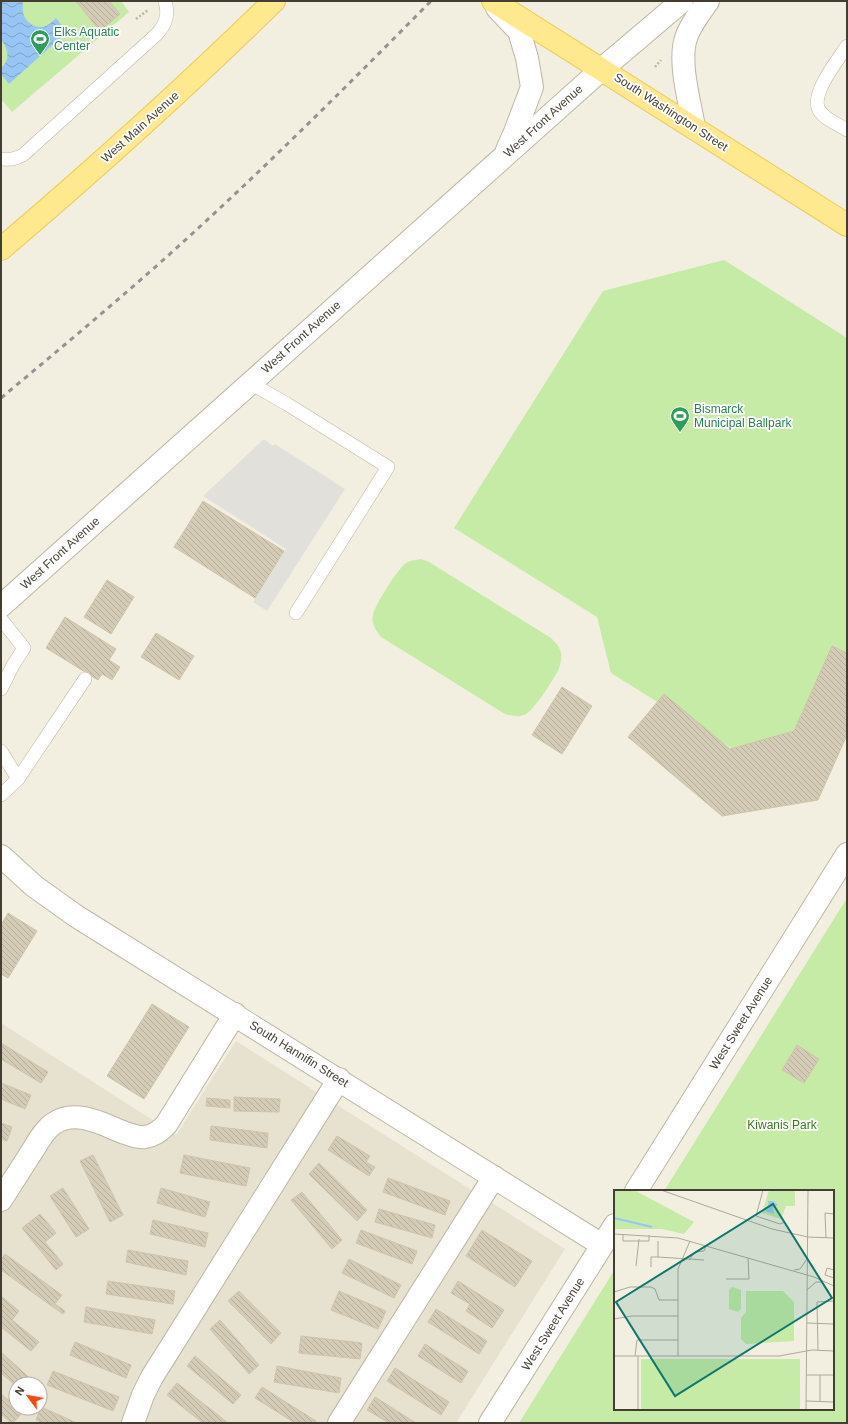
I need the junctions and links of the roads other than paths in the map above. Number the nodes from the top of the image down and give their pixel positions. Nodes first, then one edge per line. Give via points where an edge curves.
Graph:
1 (165, 1) edge
2 (274, 1) edge
3 (492, 1) edge
4 (682, 1) edge
5 (708, 1) edge
6 (847, 46) edge
7 (602, 69) junction
8 (694, 127) junction
9 (847, 130) edge
10 (504, 156) junction
11 (1, 158) edge
12 (847, 224) edge
13 (1, 249) edge
14 (250, 383) junction
15 (1, 606) edge
16 (296, 612) dead end
17 (1, 619) edge
18 (85, 678) dead end
19 (1, 689) edge
20 (1, 751) edge
21 (18, 779) junction
22 (1, 795) edge
23 (847, 854) edge
24 (1, 856) edge
25 (235, 1014) junction
26 (339, 1079) junction
27 (494, 1177) junction
28 (637, 1190) edge
29 (1, 1200) edge
30 (614, 1226) edge
31 (602, 1245) junction
32 (133, 1423) edge
33 (339, 1423) edge
34 (490, 1423) edge

1 - 11 lane via 167,18 157,34 23,154 8,160
2 - 13 main road, West Main Avenue via 159,110
3 - 7 main road, South Washington Street
3 - 10 street via 519,31 532,86
4 - 7 street, West Front Avenue
5 - 8 street via 685,39 683,66
6 - 9 lane via 821,87 816,104 819,112
7 - 8 main road, South Washington Street
7 - 10 street, West Front Avenue
8 - 12 main road, South Washington Street
10 - 14 street, West Front Avenue
14 - 15 street, West Front Avenue
14 - 16 lane via 388,467
17 - 19 lane via 24,648
18 - 21 lane
20 - 21 lane
21 - 22 lane
23 - 28 street, West Sweet Avenue
24 - 25 street, South Hannifin Street via 55,902
25 - 26 street, South Hannifin Street
25 - 29 street via 166,1125 159,1131 144,1137 135,1136 88,1119 62,1119 42,1135
26 - 27 street, South Hannifin Street
26 - 32 street via 152,1377
27 - 31 street, South Hannifin Street
27 - 33 street
30 - 31 street, West Sweet Avenue
31 - 34 street, West Sweet Avenue

